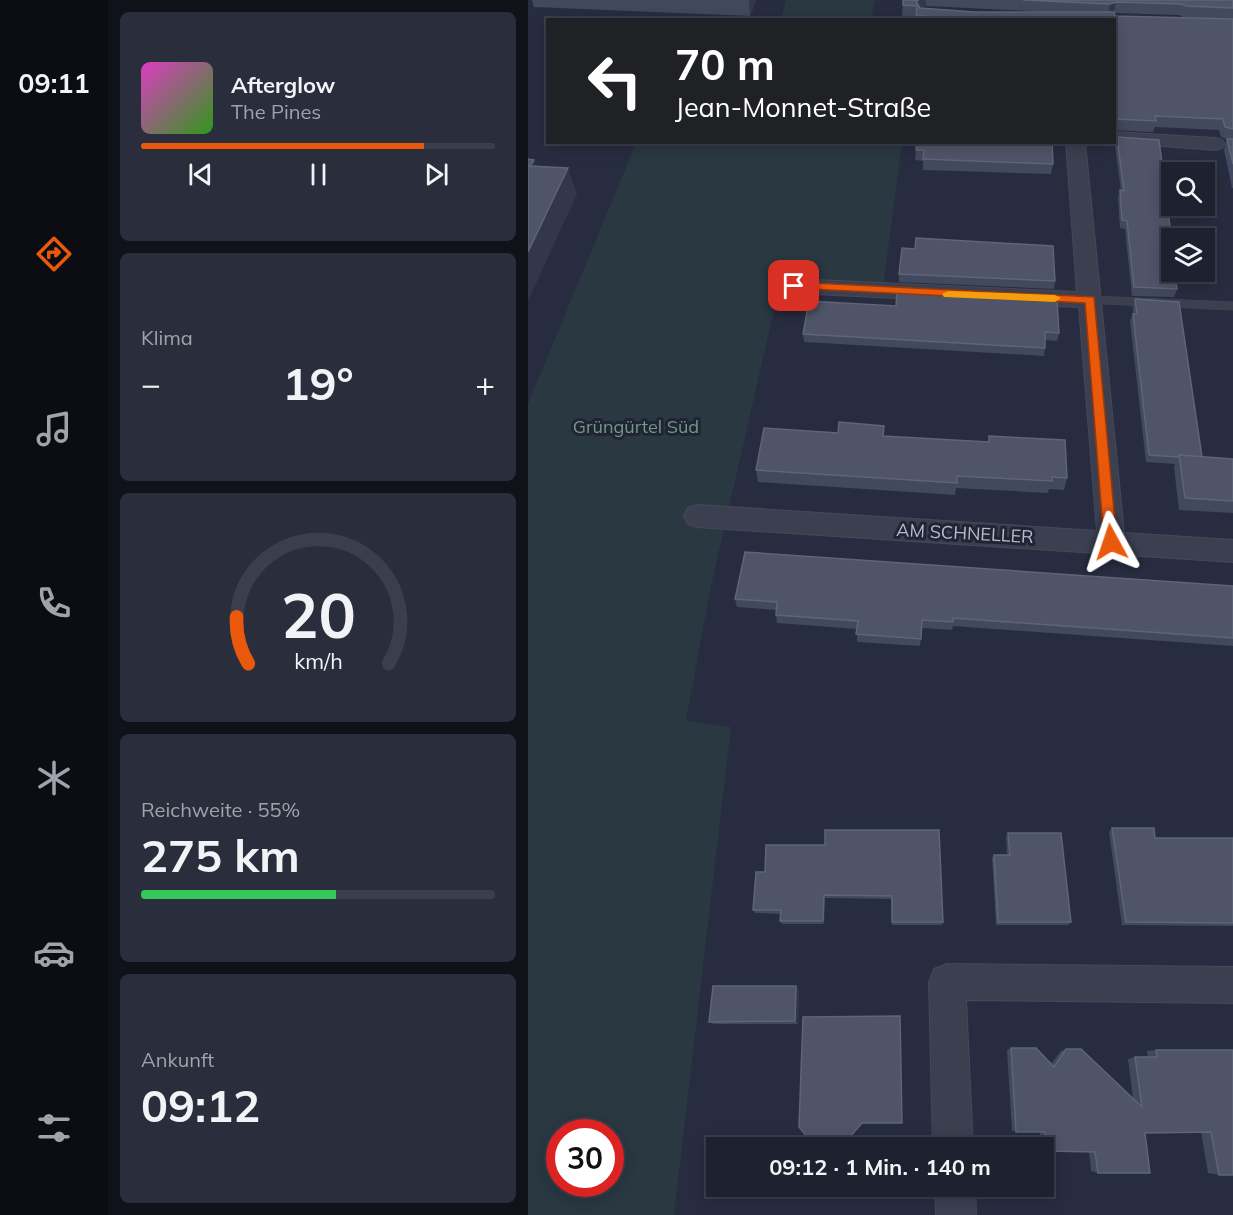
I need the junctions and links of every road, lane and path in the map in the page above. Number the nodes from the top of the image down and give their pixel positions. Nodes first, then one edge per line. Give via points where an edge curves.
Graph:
1 (1116, 138) edge
2 (1076, 144) edge
3 (1220, 144) dead end
4 (794, 286) dead end
5 (1090, 300) junction
6 (1233, 306) edge
7 (697, 516) dead end
8 (1111, 542) junction
9 (1233, 550) edge
10 (1233, 985) edge
11 (953, 1137) edge
12 (955, 1197) edge
13 (956, 1215) edge

1 - 3 street
2 - 5 street
4 - 5 street
5 - 6 lane
5 - 8 street
7 - 8 street, AM SCHNELLER
8 - 9 street, AM SCHNELLER
10 - 11 street via 947,982
12 - 13 street

